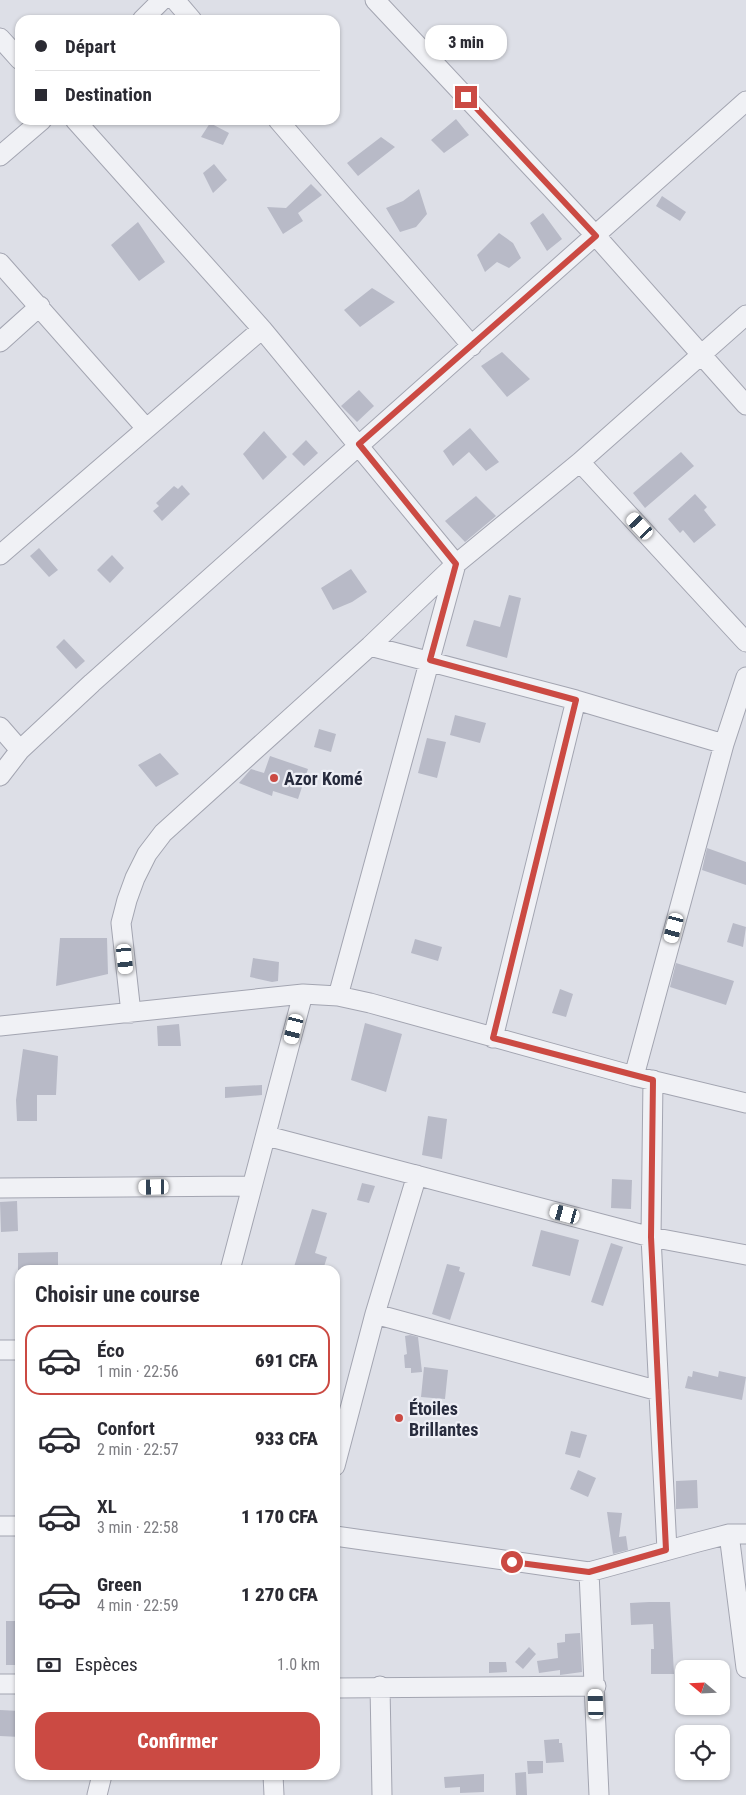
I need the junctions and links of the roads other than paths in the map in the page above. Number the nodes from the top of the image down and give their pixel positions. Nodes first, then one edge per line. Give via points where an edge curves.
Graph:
1 (162, 0) edge
2 (175, 0) edge
3 (376, 0) edge
4 (147, 15) edge
5 (188, 15) edge
6 (0, 38) edge
7 (15, 54) edge
8 (746, 101) edge
9 (36, 125) edge
10 (79, 125) edge
11 (282, 125) edge
12 (0, 156) edge
13 (596, 236) junction
14 (0, 263) edge
15 (40, 306) junction
16 (746, 315) edge
17 (262, 329) junction
18 (0, 342) edge
19 (472, 346) junction
20 (702, 354) junction
21 (746, 405) edge
22 (145, 427) junction
23 (359, 444) junction
24 (580, 462) junction
25 (0, 555) edge
26 (456, 564) junction
27 (746, 642) edge
28 (370, 646) junction
29 (430, 660) junction
30 (746, 677) edge
31 (576, 700) junction
32 (0, 727) edge
33 (724, 744) junction
34 (20, 750) junction
35 (0, 776) edge
36 (303, 994) junction
37 (338, 996) junction
38 (131, 1013) junction
39 (0, 1026) edge
40 (493, 1038) junction
41 (634, 1076) junction
42 (653, 1080) junction
43 (746, 1103) edge
44 (267, 1136) junction
45 (417, 1175) junction
46 (252, 1186) junction
47 (0, 1188) edge
48 (651, 1237) junction
49 (746, 1255) edge
50 (231, 1265) edge
51 (375, 1314) junction
52 (0, 1350) edge
53 (15, 1350) edge
54 (659, 1391) junction
55 (340, 1447) edge
56 (0, 1526) edge
57 (15, 1526) edge
58 (737, 1534) edge
59 (340, 1537) edge
60 (666, 1550) junction
61 (589, 1572) junction
62 (746, 1668) edge
63 (0, 1684) edge
64 (15, 1684) edge
65 (380, 1686) junction
66 (596, 1686) junction
67 (340, 1688) edge
68 (101, 1780) edge
69 (274, 1780) edge
70 (97, 1795) edge
71 (274, 1795) edge
72 (382, 1795) edge
73 (599, 1795) edge

1 - 4 street
2 - 5 street
3 - 13 street
6 - 7 street
8 - 13 street
9 - 12 street
10 - 17 street
11 - 19 street
13 - 19 street
13 - 20 street
14 - 15 street
15 - 18 street
15 - 22 street
16 - 20 street
17 - 22 street
17 - 23 street
19 - 23 street
20 - 21 street
20 - 24 street
22 - 25 street
23 - 26 street
23 - 34 street
24 - 26 street
24 - 27 street
26 - 28 street
26 - 29 street
28 - 29 street
28 - 38 street via 163,833 147,854 126,900 121,924
29 - 31 street
29 - 37 street
30 - 33 street
31 - 33 street
31 - 40 street
32 - 34 street
33 - 41 street
34 - 35 street
36 - 37 street
36 - 38 street
36 - 44 street
37 - 40 street
38 - 39 street
40 - 41 street
41 - 42 street
42 - 43 street
42 - 48 street
44 - 45 street
44 - 46 street
45 - 48 street
45 - 51 street
46 - 47 street
46 - 50 street
48 - 49 street
48 - 54 street
51 - 54 street
51 - 55 street
52 - 53 street
54 - 60 street
56 - 57 street
58 - 60 street
58 - 62 street
59 - 61 street
60 - 61 street
61 - 66 street
63 - 64 street
65 - 66 street
65 - 67 street
65 - 72 street
66 - 73 street
68 - 70 street
69 - 71 street

